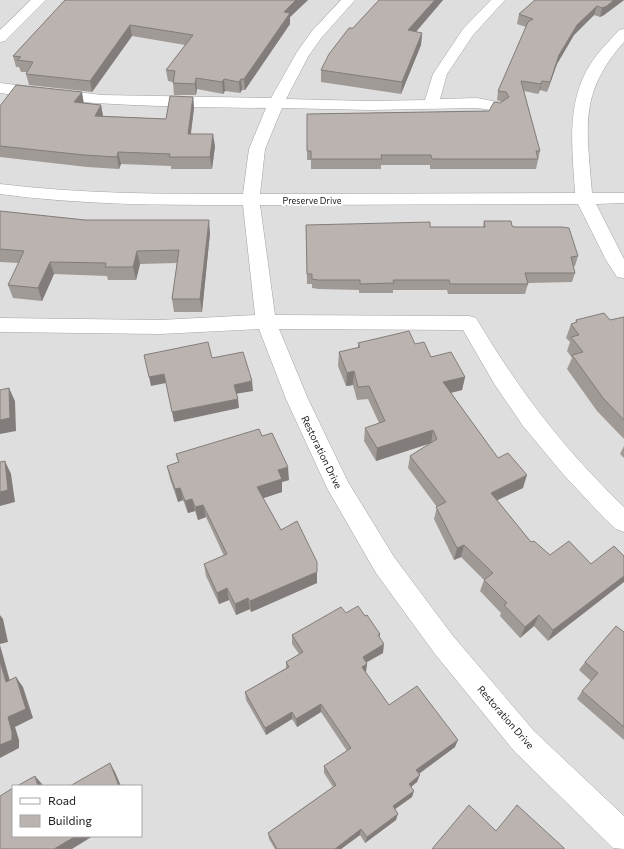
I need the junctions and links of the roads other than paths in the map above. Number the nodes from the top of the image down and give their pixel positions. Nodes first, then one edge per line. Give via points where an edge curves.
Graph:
1 (40, 0) edge
2 (348, 0) edge
3 (498, 0) edge
4 (624, 33) edge
5 (0, 38) edge
6 (0, 88) edge
7 (276, 102) junction
8 (432, 104) junction
9 (498, 106) edge
10 (0, 189) edge
11 (584, 198) junction
12 (624, 198) edge
13 (251, 201) junction
14 (624, 272) edge
15 (266, 322) junction
16 (0, 325) edge
17 (624, 522) edge
18 (624, 837) edge

1 - 5 street
2 - 7 street, Restoration Drive via 302,55
3 - 8 street via 468,32 440,74
4 - 11 street via 602,58 590,79 583,100 579,126
6 - 7 street via 96,100 196,104
7 - 8 street via 350,106
7 - 13 street, Restoration Drive via 257,150
8 - 9 street via 477,103
10 - 13 street, Preserve Drive via 55,196
11 - 12 street, Preserve Drive
11 - 13 street, Preserve Drive
11 - 14 street via 615,260
13 - 15 street, Restoration Drive
15 - 16 street via 160,327
15 - 17 street via 469,323 496,370 541,433
15 - 18 street, Restoration Drive via 297,399 339,488 385,565 444,645 524,741

